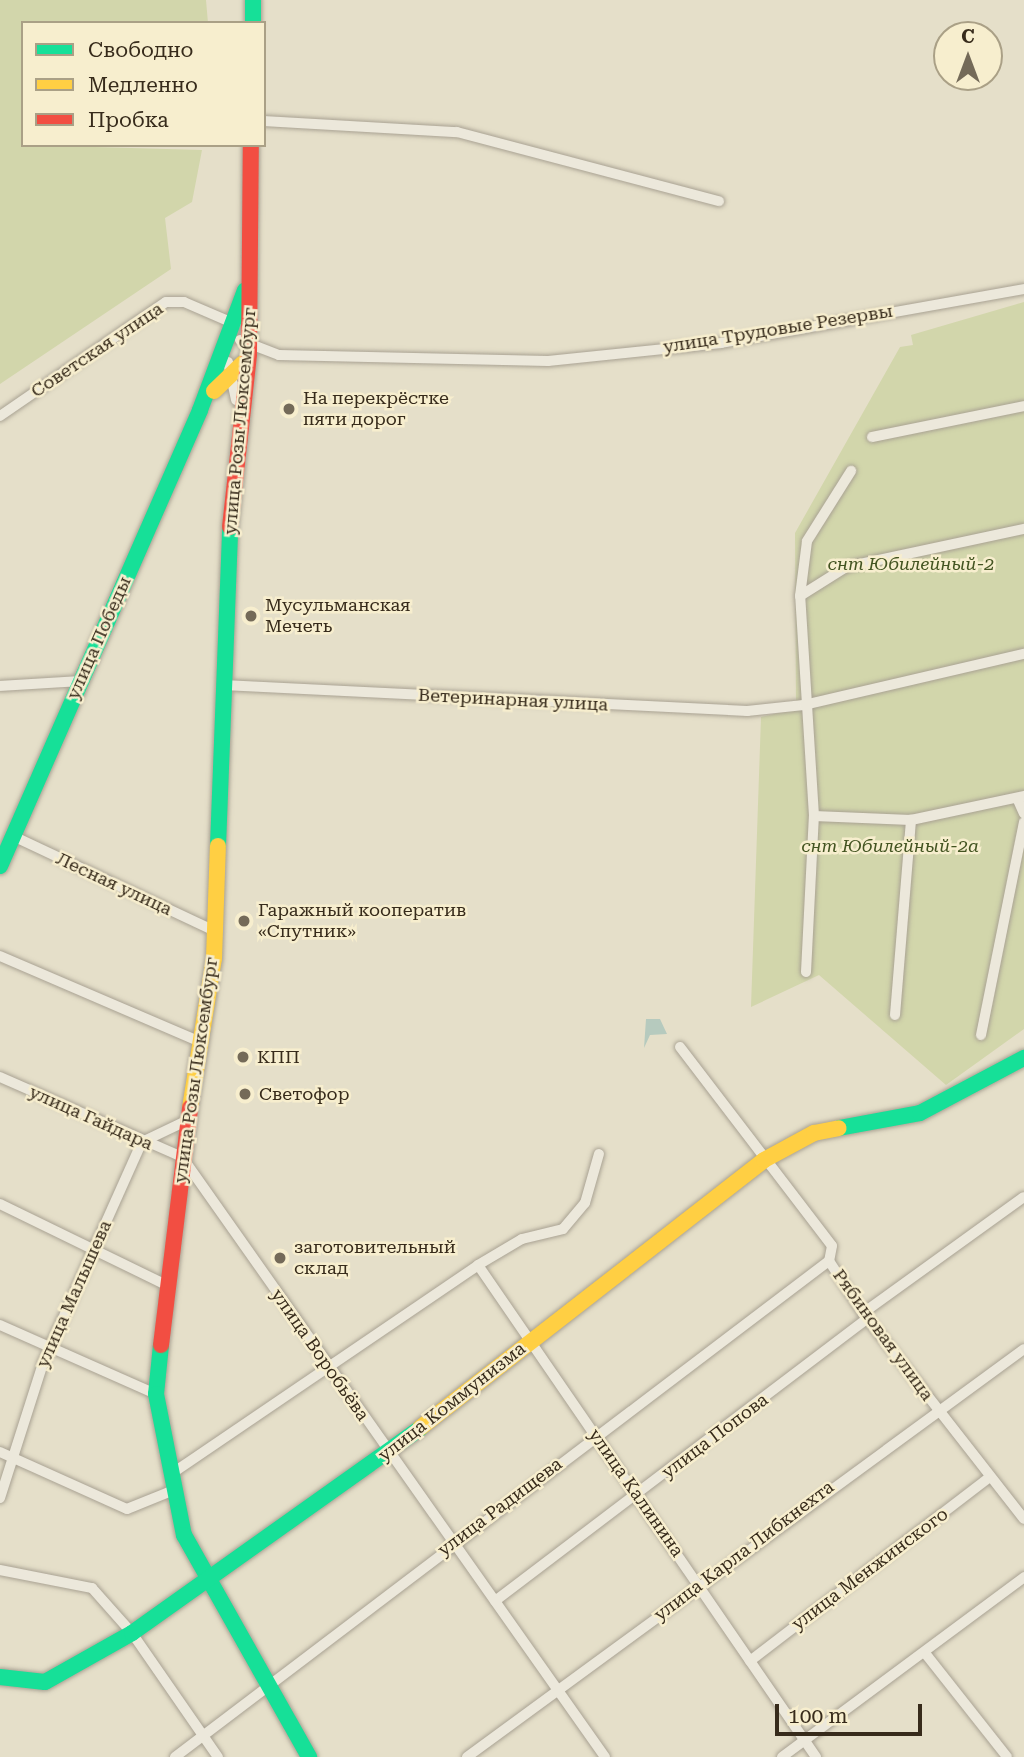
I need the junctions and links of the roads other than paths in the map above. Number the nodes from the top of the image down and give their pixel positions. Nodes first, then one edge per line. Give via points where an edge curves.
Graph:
1 (253, 0) edge
2 (253, 21) edge
3 (266, 121) edge
4 (251, 147) edge
5 (719, 201) dead end
6 (249, 264) junction
7 (1024, 289) edge
8 (244, 297) junction
9 (216, 312) junction
10 (235, 324) junction
11 (279, 355) junction
12 (239, 356) junction
13 (1024, 405) edge
14 (200, 410) junction
15 (0, 416) edge
16 (872, 437) dead end
17 (851, 471) dead end
18 (1024, 528) edge
19 (800, 596) junction
20 (1024, 654) edge
21 (80, 681) junction
22 (223, 685) junction
23 (0, 686) edge
24 (804, 705) junction
25 (1020, 797) edge
26 (1024, 814) edge
27 (814, 816) junction
28 (911, 820) junction
29 (1024, 822) edge
30 (13, 836) junction
31 (0, 866) edge
32 (215, 931) junction
33 (0, 956) edge
34 (806, 972) dead end
35 (895, 1015) dead end
36 (981, 1035) dead end
37 (203, 1042) junction
38 (680, 1047) dead end
39 (1024, 1058) edge
40 (0, 1077) edge
41 (188, 1120) junction
42 (142, 1142) junction
43 (599, 1154) dead end
44 (183, 1157) junction
45 (764, 1160) junction
46 (1024, 1197) edge
47 (0, 1203) edge
48 (94, 1249) junction
49 (829, 1261) junction
50 (478, 1265) junction
51 (166, 1285) junction
52 (865, 1316) junction
53 (0, 1325) edge
54 (530, 1342) junction
55 (50, 1348) junction
56 (1024, 1349) edge
57 (325, 1363) junction
58 (156, 1394) junction
59 (939, 1411) junction
60 (595, 1435) junction
61 (388, 1452) junction
62 (5, 1455) edge
63 (990, 1476) junction
64 (172, 1482) junction
65 (637, 1496) junction
66 (0, 1499) edge
67 (1024, 1519) edge
68 (452, 1542) junction
69 (0, 1570) edge
70 (1024, 1577) edge
71 (207, 1578) junction
72 (699, 1585) junction
73 (495, 1601) junction
74 (132, 1633) junction
75 (925, 1653) junction
76 (750, 1661) junction
77 (0, 1677) edge
78 (266, 1689) junction
79 (559, 1689) junction
80 (205, 1737) junction
81 (804, 1740) junction
82 (175, 1757) edge
83 (218, 1757) edge
84 (309, 1757) edge
85 (467, 1757) edge
86 (605, 1757) edge
87 (782, 1757) edge
88 (816, 1757) edge
89 (1007, 1757) edge

1 - 2 street
3 - 5 street via 457,132
4 - 6 street, улица Розы Люксембург
6 - 8 street, улица Розы Люксембург
6 - 12 street, улица Розы Люксембург
7 - 11 street, улица Трудовые Резервы via 721,342 548,361
8 - 9 street via 233,310
8 - 10 street, улица Розы Люксембург
9 - 10 street, Советская улица
9 - 15 street, Советская улица via 166,302
10 - 12 street, улица Розы Люксембург
11 - 12 street
11 - 12 street, улица Трудовые Резервы
12 - 14 street, улица Победы
12 - 14 street, улица Победы
12 - 22 street, улица Розы Люксембург
13 - 16 street
14 - 21 street, улица Победы
17 - 19 street via 807,541
18 - 19 street via 846,566
19 - 24 street
20 - 24 street, Ветеринарная улица
21 - 23 street
21 - 30 street, улица Победы
22 - 24 street, Ветеринарная улица via 747,711
22 - 32 street, улица Розы Люксембург
24 - 27 street
25 - 26 street
25 - 28 street
27 - 28 street
27 - 34 street
28 - 35 street
29 - 36 street
30 - 31 street, улица Победы
30 - 32 street, Лесная улица
32 - 37 street, улица Розы Люксембург
33 - 37 street
37 - 41 street, улица Розы Люксембург
38 - 45 street, Рябиновая улица
39 - 45 street, улица Коммунизма via 920,1113 814,1133
40 - 42 street, улица Гайдара
41 - 42 street
41 - 44 street, улица Розы Люксембург
42 - 44 street, улица Гайдара
42 - 48 street, улица Малышева
43 - 50 street via 585,1203 566,1226 523,1239
44 - 51 street, улица Розы Люксембург
44 - 57 street, улица Воробьёва
45 - 49 street, Рябиновая улица via 832,1246
45 - 54 street, улица Коммунизма
46 - 52 street, улица Попова
47 - 48 street
48 - 51 street
48 - 55 street, улица Малышева
49 - 52 street, Рябиновая улица
49 - 60 street, улица Радищева
50 - 54 street, улица Калинина
50 - 57 street
51 - 58 street, улица Розы Люксембург
52 - 59 street, Рябиновая улица
52 - 65 street, улица Попова
53 - 55 street
54 - 60 street, улица Калинина
54 - 61 street, улица Коммунизма
55 - 58 street
55 - 62 street, улица Малышева
56 - 59 street, улица Карла Либкнехта
57 - 61 street, улица Воробьёва
57 - 64 street
58 - 64 street, улица Розы Люксембург
59 - 63 street, Рябиновая улица
59 - 72 street, улица Карла Либкнехта
60 - 65 street, улица Калинина
60 - 68 street, улица Радищева
61 - 68 street, улица Воробьёва
61 - 71 street, улица Коммунизма
62 - 64 street via 127,1509
62 - 66 street, улица Малышева
63 - 67 street, Рябиновая улица
63 - 76 street, улица Менжинского
64 - 71 street, улица Розы Люксембург via 184,1535
65 - 72 street, улица Калинина
65 - 73 street, улица Попова
68 - 73 street, улица Воробьёва
68 - 78 street, улица Радищева
69 - 74 street via 92,1588
70 - 75 street
71 - 74 street, улица Коммунизма
71 - 78 street, улица Розы Люксембург
72 - 76 street, улица Калинина
72 - 79 street, улица Карла Либкнехта
73 - 79 street, улица Воробьёва
74 - 77 street, улица Коммунизма via 45,1682
74 - 80 street
75 - 81 street
75 - 89 street
76 - 81 street, улица Калинина
78 - 80 street, улица Радищева
78 - 84 street, улица Розы Люксембург
79 - 85 street, улица Карла Либкнехта
79 - 86 street, улица Воробьёва
80 - 82 street, улица Радищева
80 - 83 street
81 - 87 street
81 - 88 street, улица Калинина

